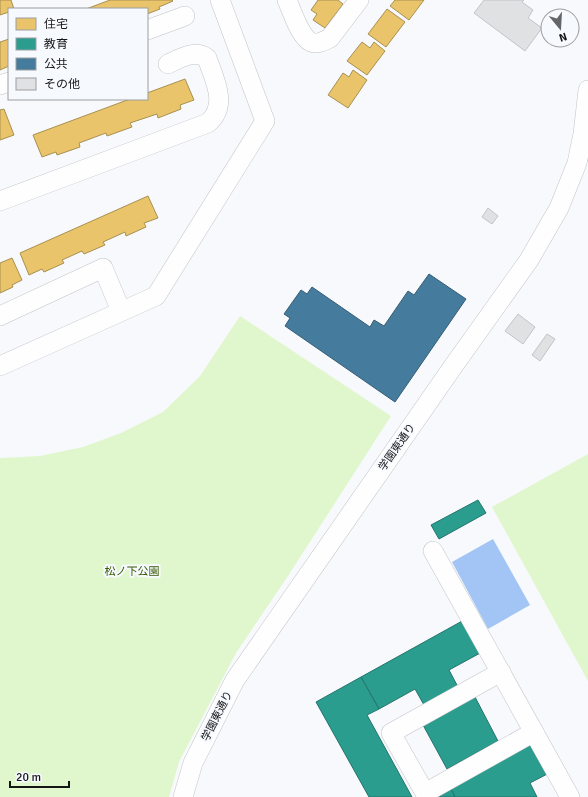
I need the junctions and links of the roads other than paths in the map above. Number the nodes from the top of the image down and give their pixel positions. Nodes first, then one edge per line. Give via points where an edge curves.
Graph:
1 (220, 0) edge
2 (287, 0) edge
3 (359, 0) edge
4 (185, 16) dead end
5 (148, 30) edge
6 (168, 64) dead end
7 (588, 90) edge
8 (0, 201) edge
9 (121, 311) junction
10 (0, 316) edge
11 (0, 366) edge
12 (434, 551) dead end
13 (501, 672) junction
14 (534, 732) junction
15 (182, 797) edge
16 (570, 797) edge

1 - 9 street via 264,121 156,296
2 - 3 street via 303,34 311,42 317,43 330,38
4 - 5 street
6 - 8 street via 192,54 207,58 220,98 215,117 208,123
7 - 15 street, 学園東通り via 584,134 577,163 555,214 529,260 235,680 193,763
9 - 10 street via 104,268
9 - 11 street
12 - 13 street
13 - 14 street
13 - 14 street via 391,733 424,793
14 - 16 street

